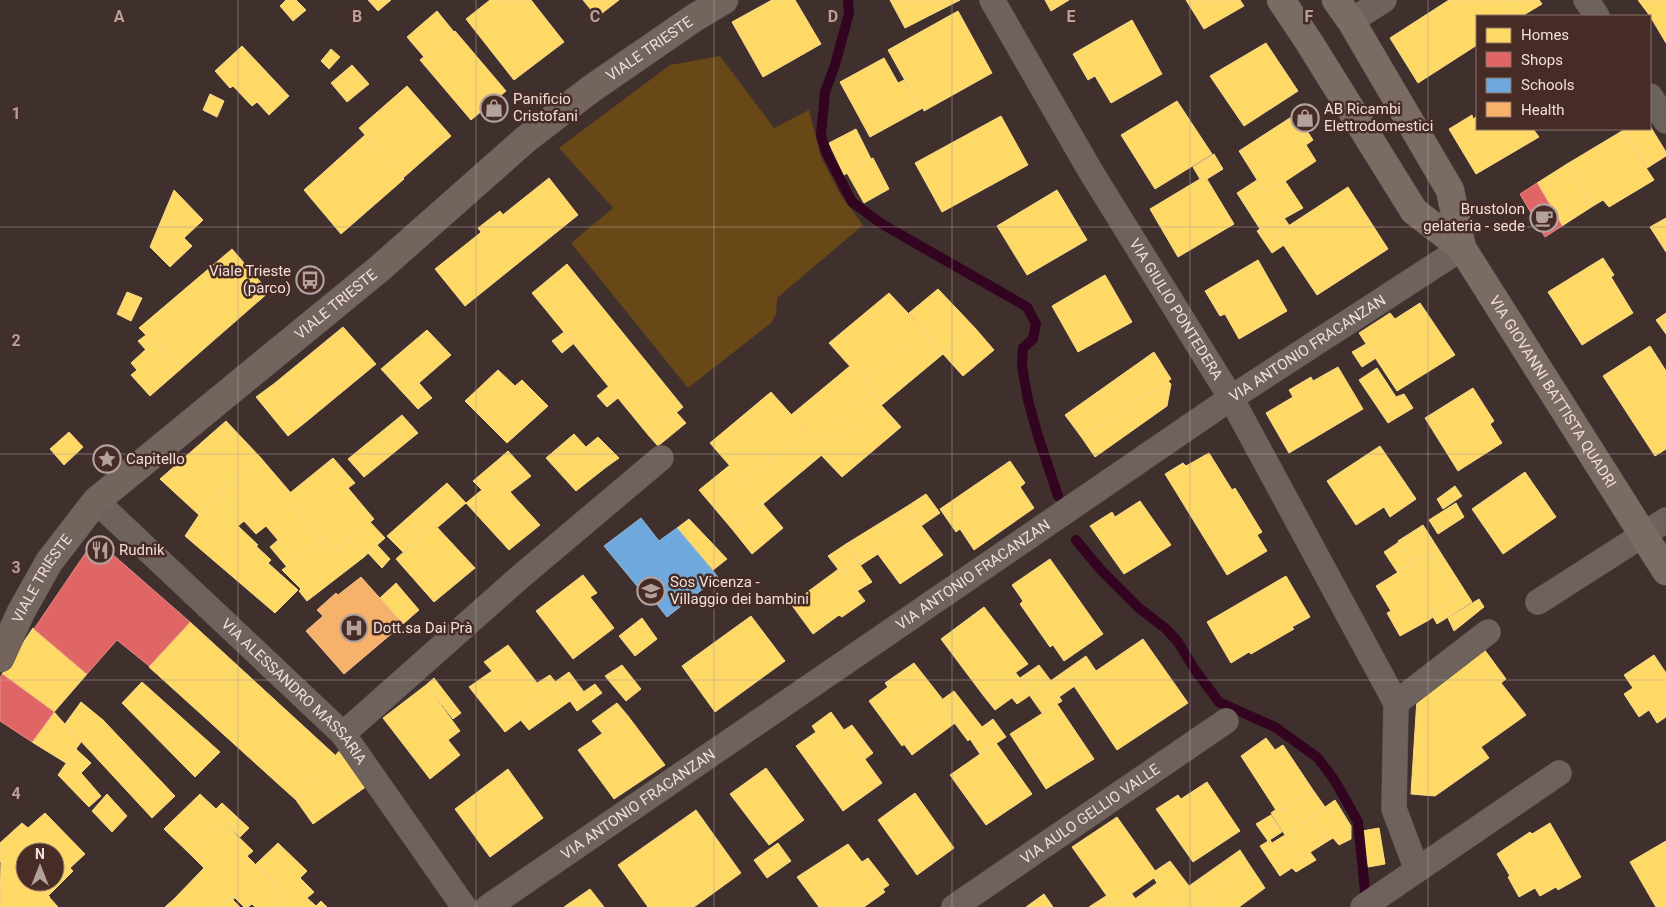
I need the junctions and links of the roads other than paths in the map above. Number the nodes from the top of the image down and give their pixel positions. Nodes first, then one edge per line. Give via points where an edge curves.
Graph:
1 (724, 0) edge
2 (992, 0) edge
3 (1281, 0) edge
4 (1384, 0) edge
5 (1586, 0) edge
6 (1343, 11) edge
7 (1596, 15) edge
8 (1651, 98) edge
9 (1666, 121) edge
10 (1462, 248) junction
11 (1231, 398) junction
12 (661, 458) dead end
13 (96, 501) junction
14 (1666, 520) edge
15 (1644, 535) junction
16 (1666, 571) edge
17 (1538, 602) dead end
18 (1488, 632) dead end
19 (0, 658) edge
20 (1396, 703) junction
21 (1226, 722) dead end
22 (343, 734) junction
23 (1559, 773) dead end
24 (1417, 870) junction
25 (464, 907) edge
26 (488, 907) edge
27 (954, 907) edge
28 (1364, 907) edge

1 - 13 main road, VIALE TRIESTE via 591,89 526,138 379,269
2 - 11 street, VIA GIULIO PONTEDERA via 1091,172
3 - 10 main road, VIA GIOVANNI BATTISTA QUADRI via 1414,211
4 - 6 street
5 - 7 street
6 - 10 main road, VIA GIOVANNI BATTISTA QUADRI via 1450,190
8 - 9 street
10 - 11 street, VIA ANTONIO FRACANZAN
10 - 15 main road, VIA GIOVANNI BATTISTA QUADRI
11 - 20 street, VIA GIULIO PONTEDERA
11 - 26 street, VIA ANTONIO FRACANZAN
12 - 22 street via 520,576
13 - 19 main road, VIALE TRIESTE via 48,562
13 - 22 street, VIA ALESSANDRO MASSARIA
14 - 15 street
15 - 16 main road, VIA GIOVANNI BATTISTA QUADRI
15 - 17 street
18 - 20 street
20 - 24 street, VIA GIULIO PONTEDERA via 1394,808
21 - 27 street, VIA AULO GELLIO VALLE
22 - 25 street, VIA ALESSANDRO MASSARIA
23 - 24 street
24 - 28 street

